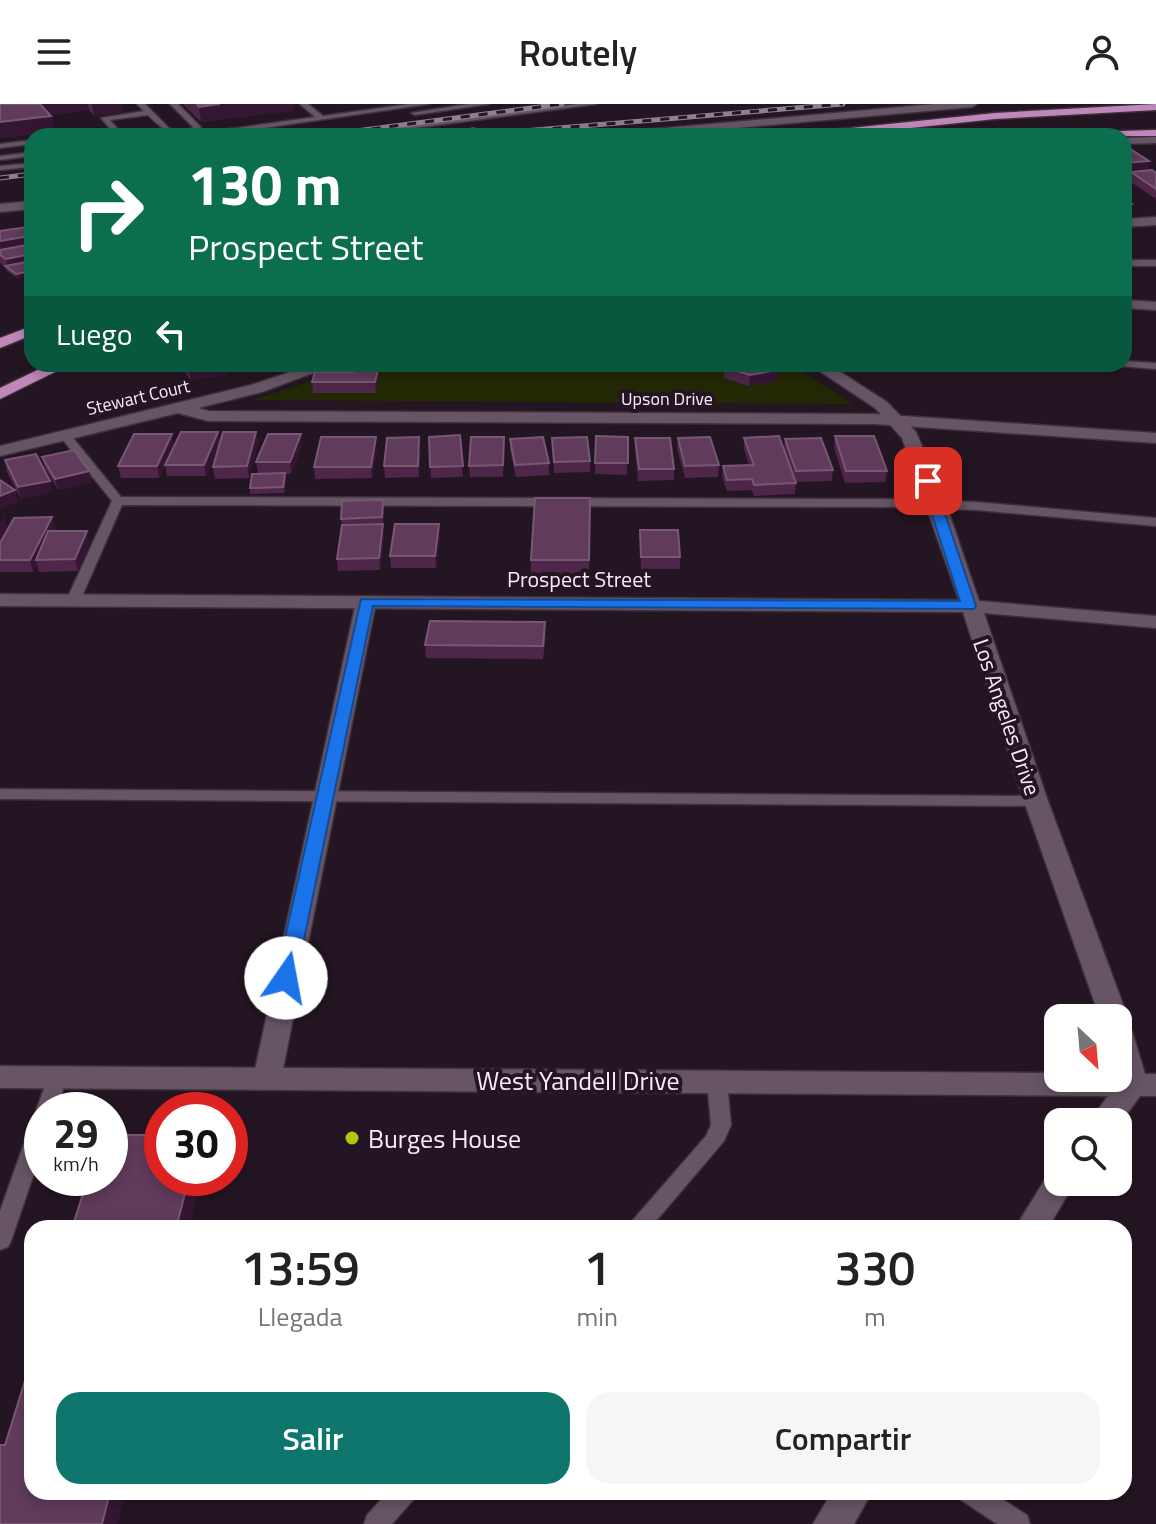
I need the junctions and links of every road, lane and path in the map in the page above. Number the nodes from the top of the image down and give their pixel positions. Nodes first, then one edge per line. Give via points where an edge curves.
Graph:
1 (141, 104) edge
2 (174, 104) edge
3 (304, 104) edge
4 (425, 104) edge
5 (485, 104) edge
6 (593, 104) edge
7 (972, 104) edge
8 (1043, 104) edge
9 (922, 106) edge
10 (1156, 107) edge
11 (149, 113) junction
12 (322, 119) junction
13 (1156, 121) edge
14 (113, 128) edge
15 (165, 128) edge
16 (196, 128) edge
17 (254, 128) edge
18 (306, 128) edge
19 (401, 128) edge
20 (692, 128) edge
21 (852, 128) edge
22 (874, 128) edge
23 (1087, 128) edge
24 (1132, 133) edge
25 (1156, 133) edge
26 (1132, 140) edge
27 (1156, 140) edge
28 (24, 143) edge
29 (1132, 143) edge
30 (0, 146) edge
31 (24, 155) edge
32 (1156, 157) edge
33 (0, 158) edge
34 (24, 167) edge
35 (0, 168) edge
36 (1156, 177) edge
37 (1132, 178) edge
38 (24, 206) edge
39 (0, 208) edge
40 (1156, 221) edge
41 (1132, 222) edge
42 (1132, 263) edge
43 (1156, 263) edge
44 (1132, 304) edge
45 (1156, 306) edge
46 (24, 333) edge
47 (2, 341) edge
48 (1132, 365) edge
49 (24, 366) edge
50 (1156, 366) edge
51 (46, 372) edge
52 (306, 372) edge
53 (829, 372) edge
54 (0, 377) edge
55 (0, 394) edge
56 (179, 408) junction
57 (895, 419) junction
58 (65, 435) junction
59 (1156, 438) edge
60 (0, 451) edge
61 (118, 501) junction
62 (937, 504) junction
63 (1156, 522) edge
64 (0, 600) edge
65 (73, 601) junction
66 (366, 602) junction
67 (969, 606) junction
68 (1156, 622) edge
69 (0, 794) edge
70 (324, 796) junction
71 (1036, 801) junction
72 (1109, 1004) edge
73 (1132, 1058) edge
74 (0, 1077) edge
75 (57, 1078) junction
76 (267, 1079) junction
77 (717, 1081) junction
78 (1148, 1089) edge
79 (52, 1092) edge
80 (1123, 1108) edge
81 (24, 1172) edge
82 (1051, 1196) edge
83 (644, 1220) edge
84 (1036, 1220) edge
85 (0, 1241) edge
86 (397, 1500) edge
87 (848, 1500) edge
88 (982, 1500) edge
89 (376, 1524) edge
90 (832, 1524) edge
91 (1018, 1524) edge

1 - 11 lane
2 - 16 lane
3 - 12 lane
4 - 12 lane
5 - 18 lane
6 - 19 lane
7 - 9 street
8 - 21 highway via 901,117
9 - 20 street
10 - 22 highway
11 - 14 lane via 105,118
11 - 15 lane
12 - 17 lane
13 - 23 highway
24 - 25 highway
26 - 27 street
28 - 30 lane
29 - 32 street
31 - 33 lane
34 - 35 lane
36 - 37 lane
38 - 39 street
40 - 41 street
42 - 43 lane
44 - 45 street
46 - 47 highway
48 - 50 lane
49 - 54 highway
51 - 55 highway
52 - 56 street, Stewart Court
53 - 57 street, Los Angeles Drive
56 - 57 street, Upson Drive via 208,416
56 - 58 street, Stewart Court
57 - 59 street, Upson Drive
57 - 62 street, Los Angeles Drive via 910,436
58 - 60 street, Stewart Court
58 - 61 lane
61 - 62 lane
61 - 65 lane
62 - 63 lane
62 - 67 street, Los Angeles Drive
64 - 65 street, Prospect Street
65 - 66 street, Prospect Street
66 - 67 street, Prospect Street
66 - 70 street
67 - 68 street, Prospect Street
67 - 71 street, Los Angeles Drive
69 - 70 lane
70 - 71 lane
70 - 76 street
71 - 72 street, Los Angeles Drive
73 - 78 street
74 - 75 street, West Yandell Drive
75 - 76 street, West Yandell Drive
75 - 79 lane
76 - 77 street, West Yandell Drive
77 - 78 street, West Yandell Drive
77 - 83 lane via 721,1125 714,1141
78 - 80 street
81 - 85 lane
82 - 84 street
86 - 89 lane
87 - 90 street
88 - 91 lane

